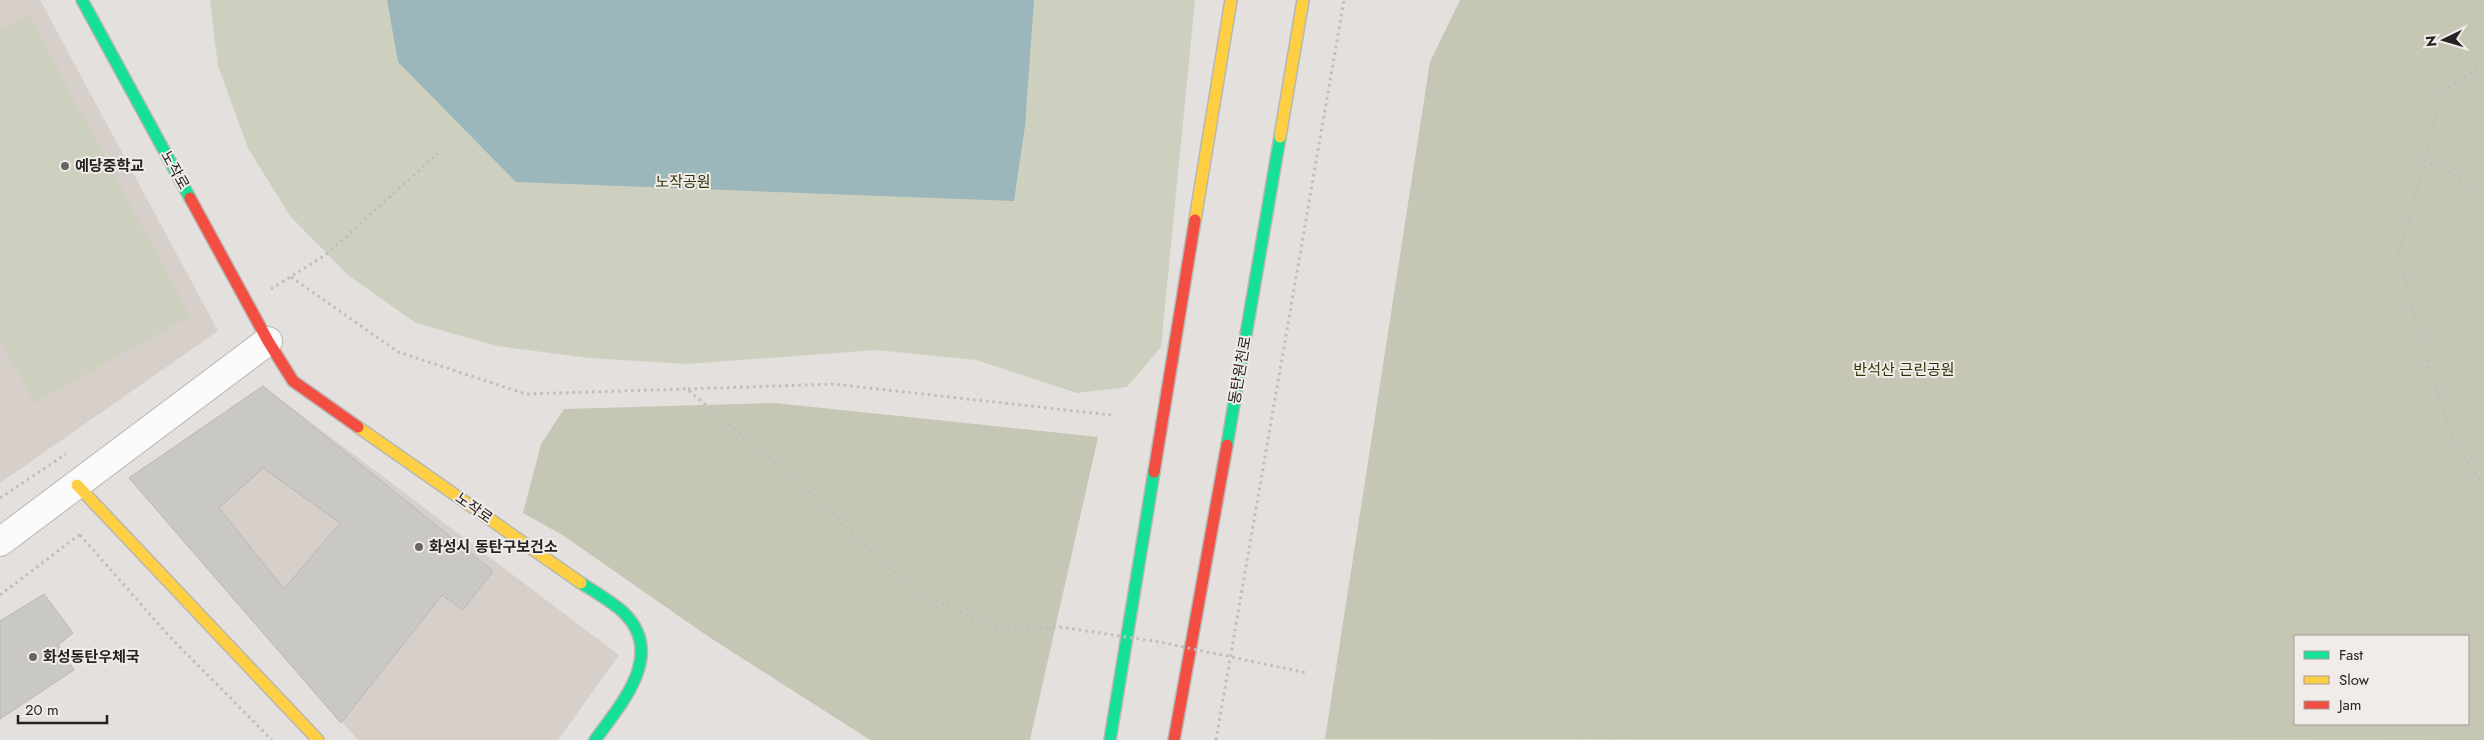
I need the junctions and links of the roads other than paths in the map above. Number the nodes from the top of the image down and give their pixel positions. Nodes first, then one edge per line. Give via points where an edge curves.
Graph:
1 (82, 0) edge
2 (1231, 0) edge
3 (1303, 0) edge
4 (268, 340) junction
5 (77, 485) junction
6 (0, 542) edge
7 (318, 740) edge
8 (595, 740) edge
9 (1110, 740) edge
10 (1174, 740) edge

1 - 4 main road, 노작로
2 - 9 main road
3 - 10 main road, 동탄원천로
4 - 5 street
4 - 8 main road, 노작로 via 293,381 623,612 640,636 642,662 632,688
5 - 6 street
5 - 7 main road

